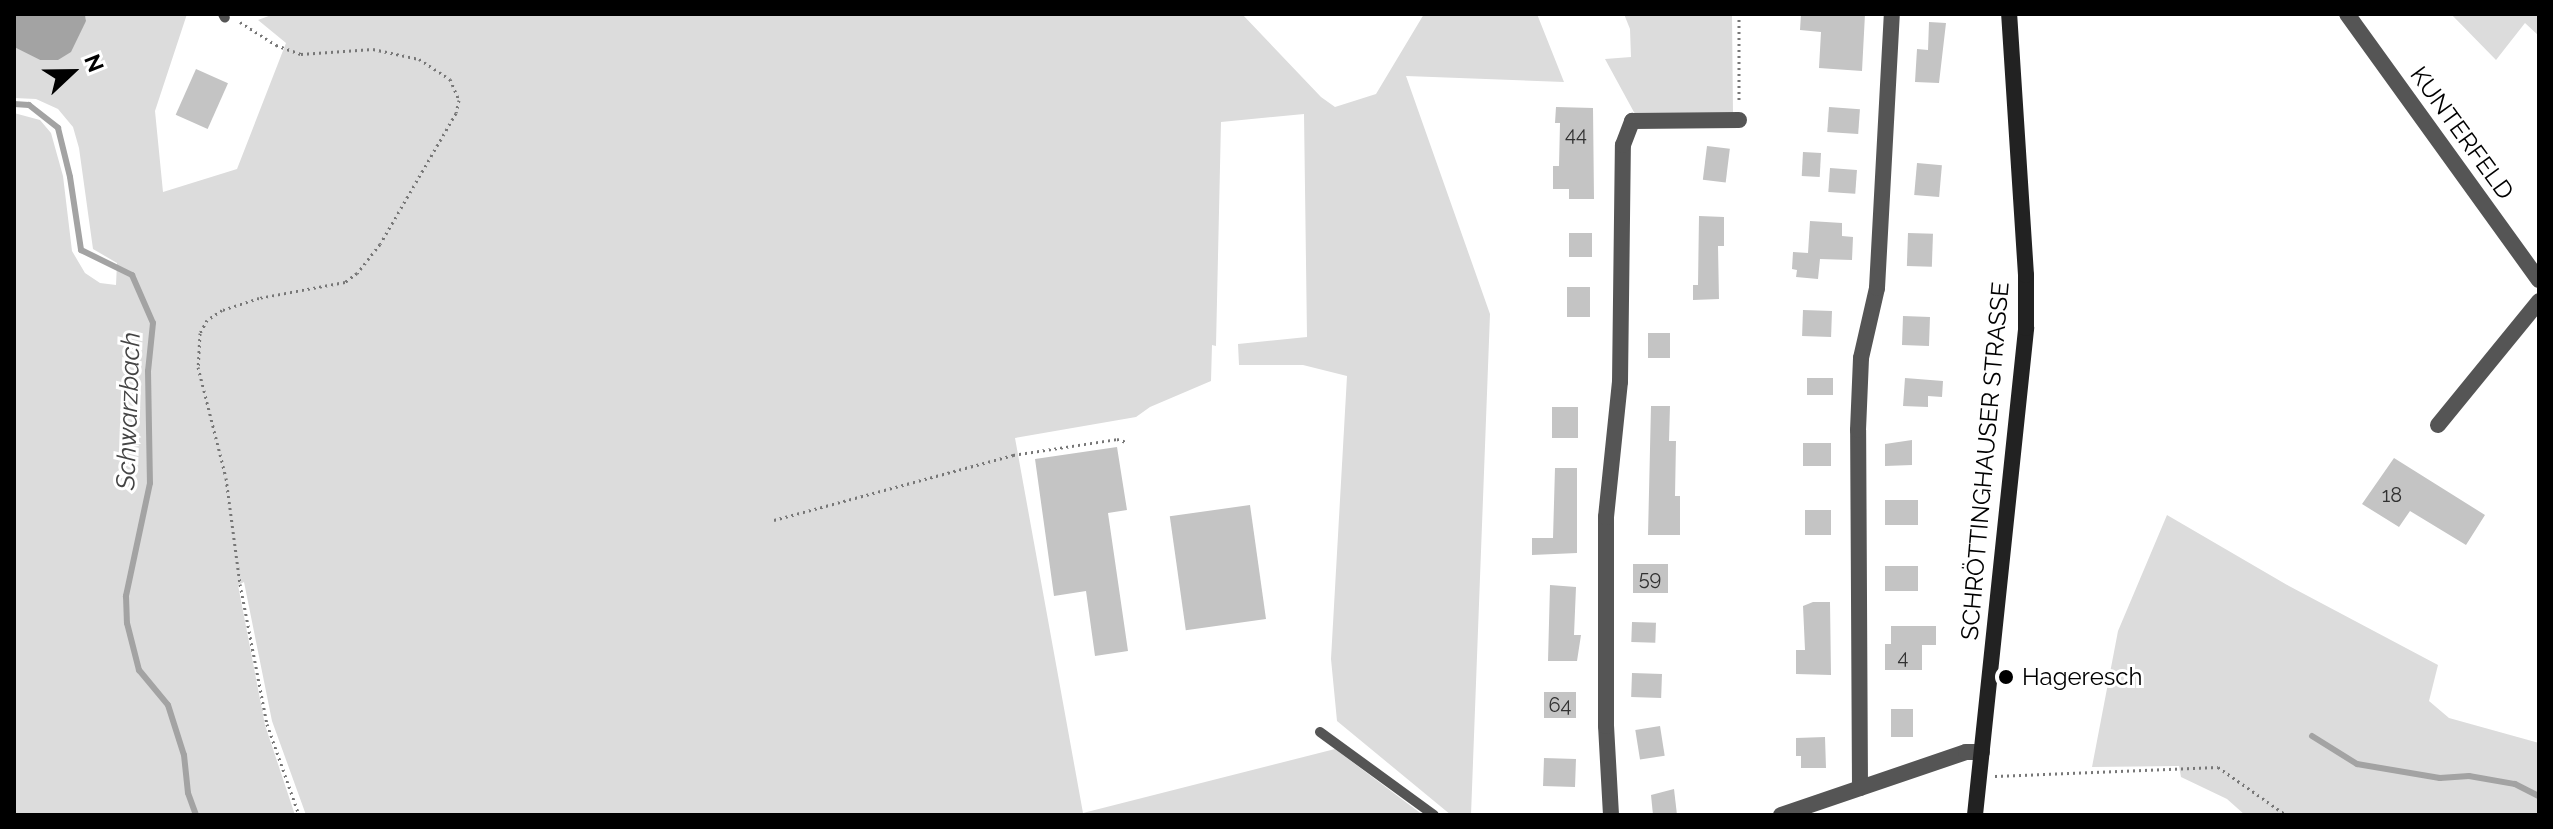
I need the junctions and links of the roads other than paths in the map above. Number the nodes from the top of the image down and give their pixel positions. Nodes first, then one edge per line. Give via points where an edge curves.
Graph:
1 (1892, 14) edge
2 (2009, 14) edge
3 (2347, 14) edge
4 (1739, 120) road end
5 (2539, 280) edge
6 (2539, 301) edge
7 (2438, 425) dead end
8 (1320, 732) dead end
9 (1982, 752) junction
10 (1860, 788) junction
11 (1434, 815) edge
12 (1611, 815) edge
13 (1781, 815) edge
14 (1975, 815) edge

1 - 10 street via 1877,288 1861,358 1858,430
2 - 9 main road, SCHRÖTTINGHAUSER STRASSE via 2026,328
3 - 5 street, KUNTERFELD
4 - 12 street via 1632,121 1623,145 1620,398 1606,517
6 - 7 street
8 - 11 lane
9 - 10 street via 1966,752
9 - 14 main road, SCHRÖTTINGHAUSER STRASSE
10 - 13 street

